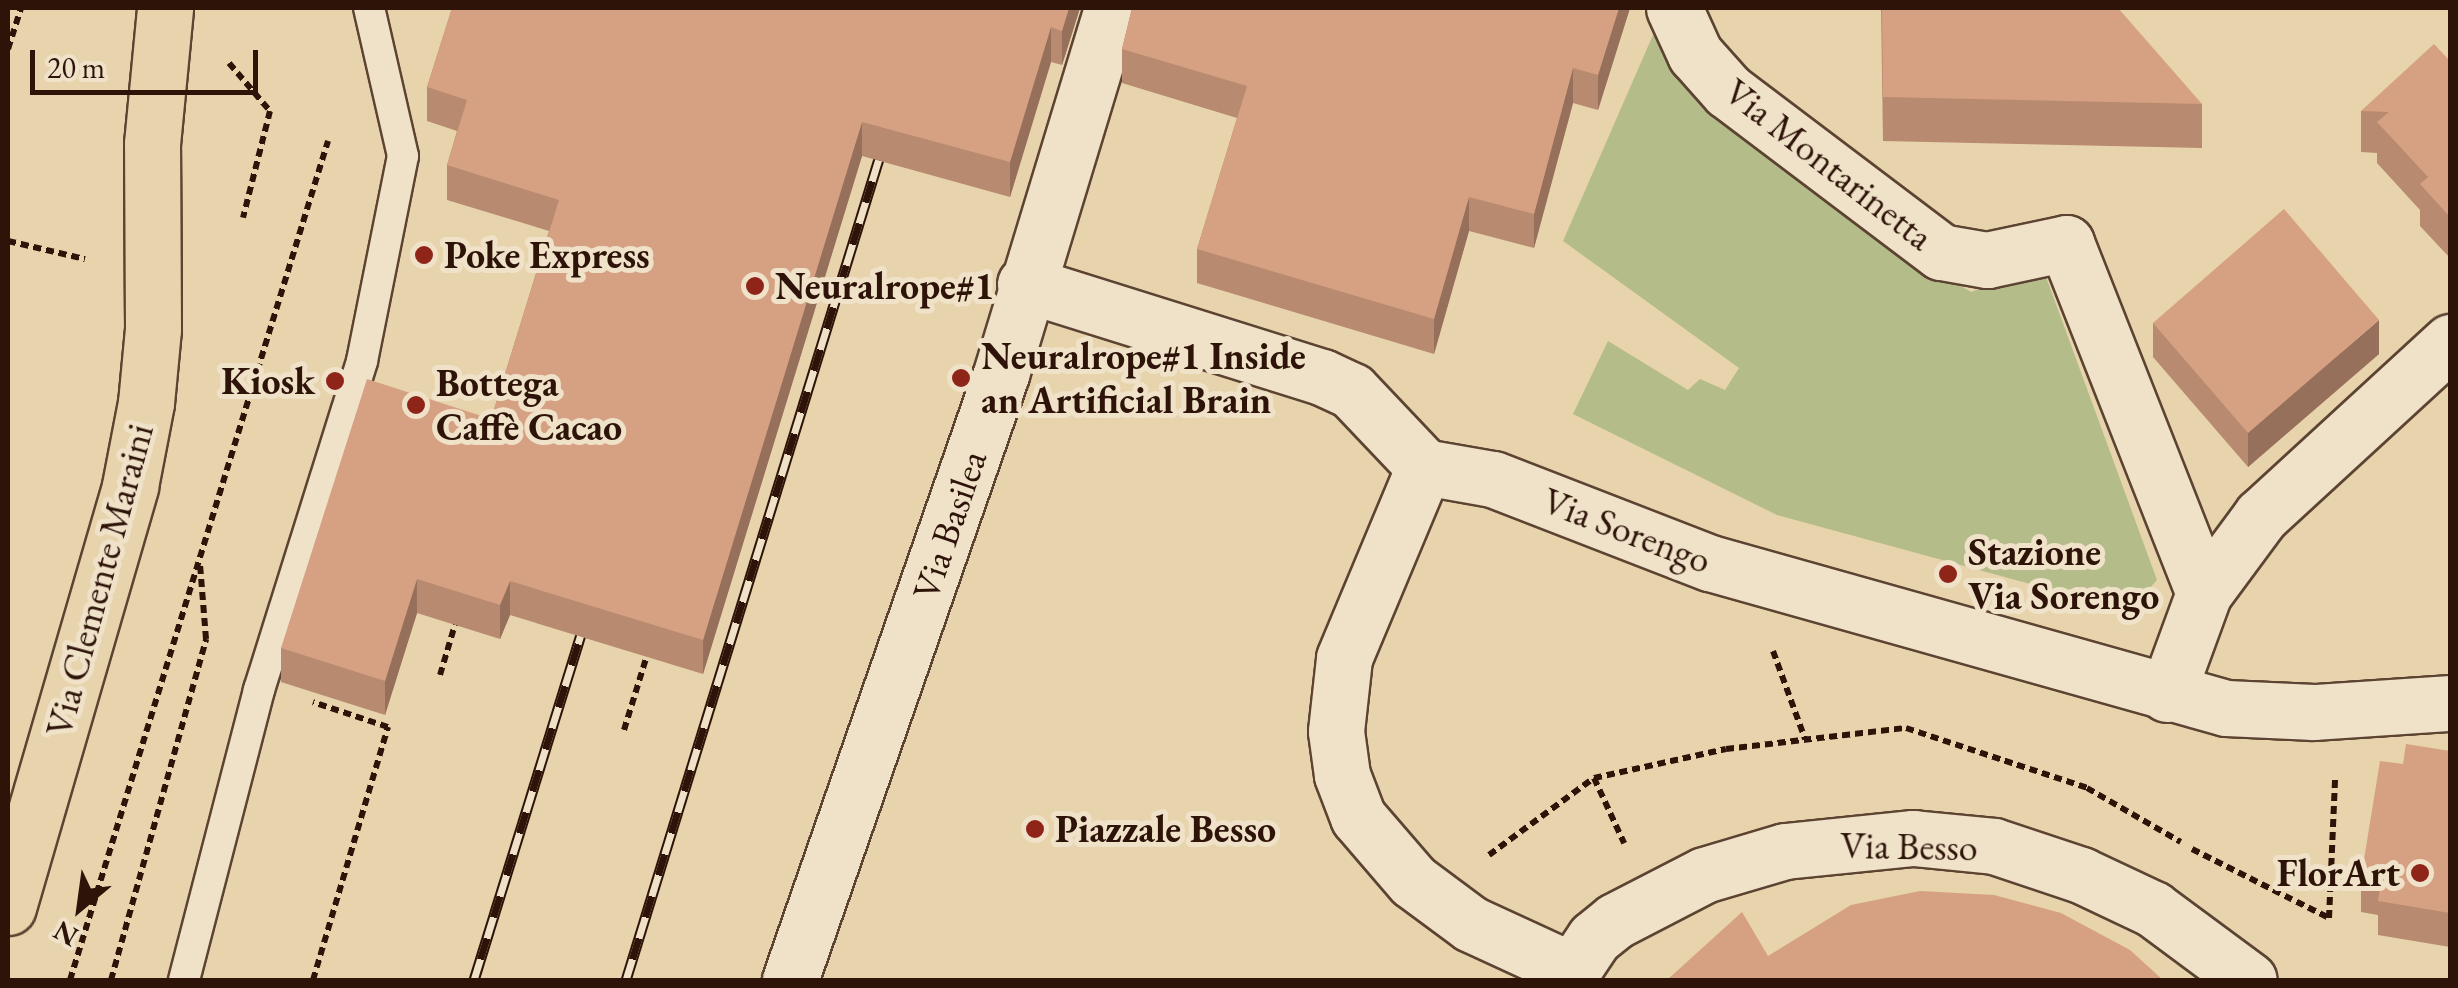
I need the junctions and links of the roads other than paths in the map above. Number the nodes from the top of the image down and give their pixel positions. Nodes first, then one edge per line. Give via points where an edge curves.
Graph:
1 (165, 8) edge
2 (368, 8) edge
3 (1112, 8) edge
4 (1674, 8) edge
5 (1025, 284) junction
6 (2450, 342) edge
7 (1424, 466) junction
8 (2204, 593) junction
9 (2167, 694) junction
10 (2450, 703) edge
11 (8, 907) edge
12 (1568, 975) edge
13 (184, 980) edge
14 (790, 980) edge
15 (2248, 980) edge

1 - 11 main road, Via Clemente Maraini via 152,144 146,403 130,486
2 - 13 lane via 402,156 362,362 270,662
3 - 5 street, Via Basilea
4 - 8 street, Via Montarinetta via 1695,54 1728,91 1941,252 1987,260 2066,244
5 - 7 street via 1322,376 1352,390
5 - 14 street, Via Basilea via 1001,374
6 - 8 street via 2262,516
7 - 9 street, Via Sorengo via 1493,479 1710,563
7 - 12 street via 1344,658 1336,731 1342,775 1358,817 1413,881 1471,924
8 - 9 street
9 - 10 street, Via Sorengo via 2226,708 2314,712
12 - 15 street, Via Besso via 1615,920 1704,875 1785,851 1913,838 1994,846 2081,876 2153,909

